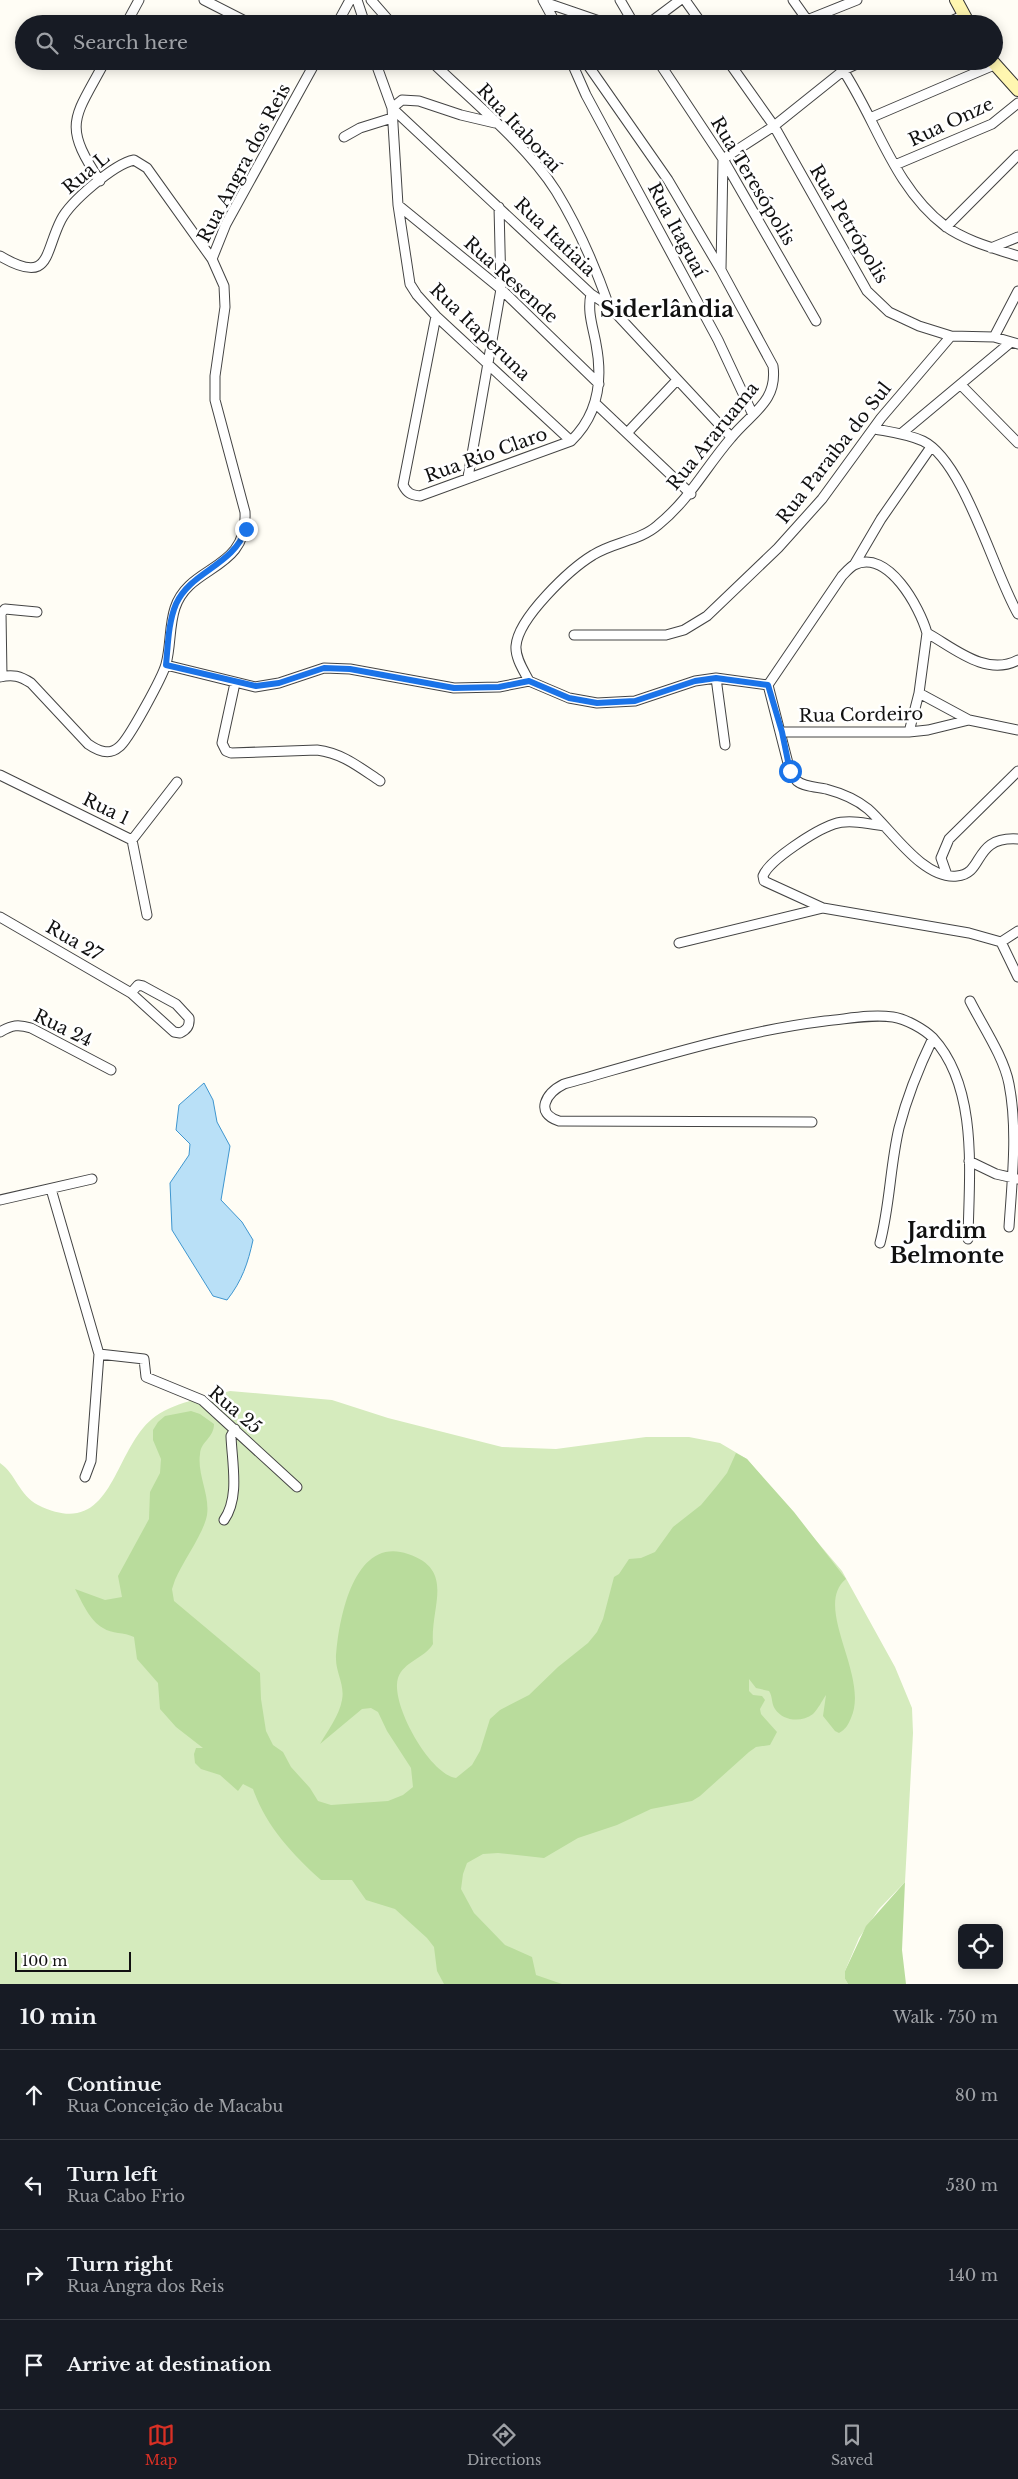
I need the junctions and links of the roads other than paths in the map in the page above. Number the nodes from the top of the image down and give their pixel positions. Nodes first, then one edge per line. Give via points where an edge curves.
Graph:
1 (139, 0) edge
2 (204, 0) edge
3 (350, 0) edge
4 (357, 0) edge
5 (370, 0) edge
6 (620, 0) edge
7 (680, 0) edge
8 (685, 0) edge
9 (793, 0) edge
10 (856, 0) edge
11 (956, 0) edge
12 (543, 1) edge
13 (131, 15) edge
14 (233, 15) edge
15 (341, 15) edge
16 (362, 15) edge
17 (384, 15) edge
18 (551, 15) edge
19 (583, 15) edge
20 (629, 15) edge
21 (660, 15) edge
22 (696, 15) edge
23 (804, 15) edge
24 (824, 15) edge
25 (964, 15) edge
26 (100, 70) edge
27 (311, 70) edge
28 (378, 70) edge
29 (440, 70) edge
30 (575, 70) edge
31 (591, 70) edge
32 (664, 70) edge
33 (734, 70) edge
34 (844, 70) joint
35 (977, 70) edge
36 (999, 70) edge
37 (1018, 90) edge
38 (1018, 104) edge
39 (392, 113) junction
40 (870, 118) junction
41 (496, 123) junction
42 (774, 126) junction
43 (344, 137) dead end
44 (1018, 155) edge
45 (722, 159) junction
46 (895, 165) junction
47 (100, 181) junction
48 (398, 205) junction
49 (499, 207) junction
50 (946, 227) junction
51 (1018, 237) edge
52 (991, 248) junction
53 (0, 256) edge
54 (1018, 256) edge
55 (212, 259) junction
56 (721, 270) junction
57 (501, 289) junction
58 (1018, 291) edge
59 (591, 294) junction
60 (610, 306) junction
61 (436, 316) junction
62 (816, 321) dead end
63 (951, 336) junction
64 (994, 337) junction
65 (1014, 343) edge
66 (488, 363) junction
67 (677, 380) junction
68 (599, 384) junction
69 (962, 385) junction
70 (595, 403) junction
71 (753, 415) junction
72 (875, 429) junction
73 (627, 433) junction
74 (902, 433) junction
75 (731, 437) junction
76 (571, 441) junction
77 (1018, 443) edge
78 (931, 446) junction
79 (468, 477) junction
80 (691, 494) junction
81 (854, 565) junction
82 (37, 612) dead end
83 (1018, 614) edge
84 (926, 633) junction
85 (574, 635) dead end
86 (1018, 660) edge
87 (166, 665) junction
88 (1, 676) edge
89 (716, 678) junction
90 (529, 681) junction
91 (235, 683) junction
92 (768, 685) junction
93 (919, 693) junction
94 (969, 720) junction
95 (1018, 730) edge
96 (782, 732) junction
97 (909, 732) junction
98 (725, 745) dead end
99 (1018, 771) edge
100 (0, 775) edge
101 (380, 781) dead end
102 (177, 782) dead end
103 (884, 826) junction
104 (1018, 839) edge
105 (132, 840) junction
106 (947, 876) junction
107 (823, 908) junction
108 (147, 915) dead end
109 (1, 919) edge
110 (1018, 931) edge
111 (1001, 942) junction
112 (679, 943) dead end
113 (1018, 977) edge
114 (131, 992) junction
115 (970, 1001) dead end
116 (0, 1032) edge
117 (933, 1038) junction
118 (111, 1070) dead end
119 (1014, 1081) edge
120 (812, 1122) dead end
121 (969, 1160) junction
122 (92, 1179) dead end
123 (1015, 1179) edge
124 (51, 1189) junction
125 (0, 1200) edge
126 (1009, 1227) dead end
127 (968, 1239) dead end
128 (880, 1243) dead end
129 (99, 1354) junction
130 (236, 1429) junction
131 (85, 1477) dead end
132 (297, 1487) dead end
133 (224, 1520) dead end

1 - 13 street
2 - 14 street
3 - 15 street
4 - 16 street
5 - 17 street
6 - 20 street
7 - 21 street
8 - 22 street
9 - 23 street
10 - 24 street
11 - 25 main road
12 - 18 street
12 - 19 street
26 - 47 street via 78,111 75,124 79,148
27 - 55 street, Rua Angra dos Reis via 226,224
28 - 39 street, Rua Itaperuna
29 - 41 street, Rua Itaboraí
30 - 71 street, Rua Itaguaí via 718,340
31 - 56 street, Rua Araruama via 668,180
32 - 45 street, Rua Teresópolis
33 - 42 street, Rua Petrópolis
34 - 40 street
34 - 42 street
35 - 40 street
36 - 37 main road
38 - 46 street, Rua Onze via 992,124
39 - 41 street via 402,100 419,101 461,116
39 - 43 street
39 - 48 street, Rua Itaperuna
39 - 49 street, Rua Itatiaia
40 - 46 street
41 - 60 street, Rua Itaboraí via 528,156 555,191 596,267
42 - 45 street
42 - 63 street, Rua Petrópolis via 867,291 889,312
44 - 50 street
45 - 56 street
45 - 62 street, Rua Teresópolis
46 - 50 street via 913,194
47 - 53 street, Rua L via 67,210 49,256 42,264 22,266
47 - 55 street, Rua L via 126,162 141,162
48 - 57 street, Rua Resende
48 - 61 street, Rua Itaperuna via 410,284
49 - 57 street
49 - 59 street, Rua Itatiaia
50 - 52 street
51 - 52 street
52 - 54 street
55 - 87 street, Rua Angra dos Reis via 224,286 226,307 215,376 215,400 245,512 246,529 241,543 229,556 188,587 176,603
56 - 71 street, Rua Araruama via 773,366 775,381 770,395
57 - 66 street
57 - 68 street, Rua Resende
58 - 64 street
59 - 60 street, Rua Itatiaia
59 - 68 street, Rua Rio Claro via 589,312
60 - 67 street, Rua Itatiaia
61 - 66 street, Rua Itaperuna
61 - 79 street, Rua Rio Claro via 403,485 406,492 420,496
63 - 64 street, Rua Petrópolis
63 - 72 street, Rua Paraiba do Sul
64 - 65 street, Rua Petrópolis
65 - 69 street
66 - 76 street, Rua Itaperuna
66 - 79 street
67 - 73 street
67 - 75 street, Rua Itatiaia
68 - 70 street, Rua Rio Claro
69 - 74 street
69 - 77 street
70 - 73 street
70 - 76 street, Rua Rio Claro via 580,432
71 - 75 street, Rua Araruama
72 - 74 street
72 - 85 street, Rua Paraiba do Sul via 810,513 708,616 684,630 666,635
73 - 80 street
74 - 78 street
75 - 80 street, Rua Araruama
76 - 79 street, Rua Rio Claro
78 - 81 street
78 - 83 street via 959,484
80 - 90 street, Rua Araruama via 657,526 592,555 554,586 520,632 516,646 517,658
81 - 84 street via 872,563 889,571 923,618
81 - 92 street via 842,576
82 - 88 street via 6,609 1,613
84 - 86 street via 963,656 980,662 997,665
84 - 93 street
87 - 88 street, Rua Angra dos Reis via 128,737 119,748 108,752 88,744 31,683 21,677
87 - 91 street
89 - 90 street via 695,681 635,701 597,703 569,698
89 - 92 street
89 - 98 street
90 - 91 street via 499,687 454,688 350,669 324,668 279,683 256,686
91 - 101 street via 222,742 226,751 330,752 344,757
92 - 96 street
93 - 94 street, Rua Cordeiro
93 - 97 street
94 - 95 street, Rua Cordeiro
94 - 97 street, Rua Cordeiro
96 - 97 street, Rua Cordeiro
96 - 103 street via 790,771 797,781 849,797
99 - 106 street via 949,839 941,858
100 - 105 street, Rua 1
102 - 105 street, Rua 1
103 - 106 street via 921,863
103 - 107 street via 835,824 814,834 765,870 763,876 768,884
104 - 106 street via 996,840 970,872 956,877
105 - 108 street
107 - 111 street via 969,933
107 - 112 street
109 - 114 street, Rua 27
110 - 111 street
111 - 113 street
114 - 114 street, Rua 27 via 138,985 143,986 176,1004 189,1018 190,1024 180,1034 174,1032
115 - 119 street
116 - 118 street, Rua 24 via 20,1024
117 - 120 street via 919,1027 895,1018 870,1016 801,1024 729,1038 564,1084 554,1089 545,1105 551,1119 559,1121
117 - 121 street via 959,1084
117 - 128 street via 899,1128 887,1218
119 - 123 street
121 - 123 street
121 - 127 street
122 - 124 street
123 - 126 street
124 - 125 street
124 - 129 street
129 - 130 street, Rua 25 via 144,1359 146,1377 202,1400
129 - 131 street via 91,1460
130 - 132 street, Rua 25
130 - 133 street via 231,1436 234,1494 231,1511

